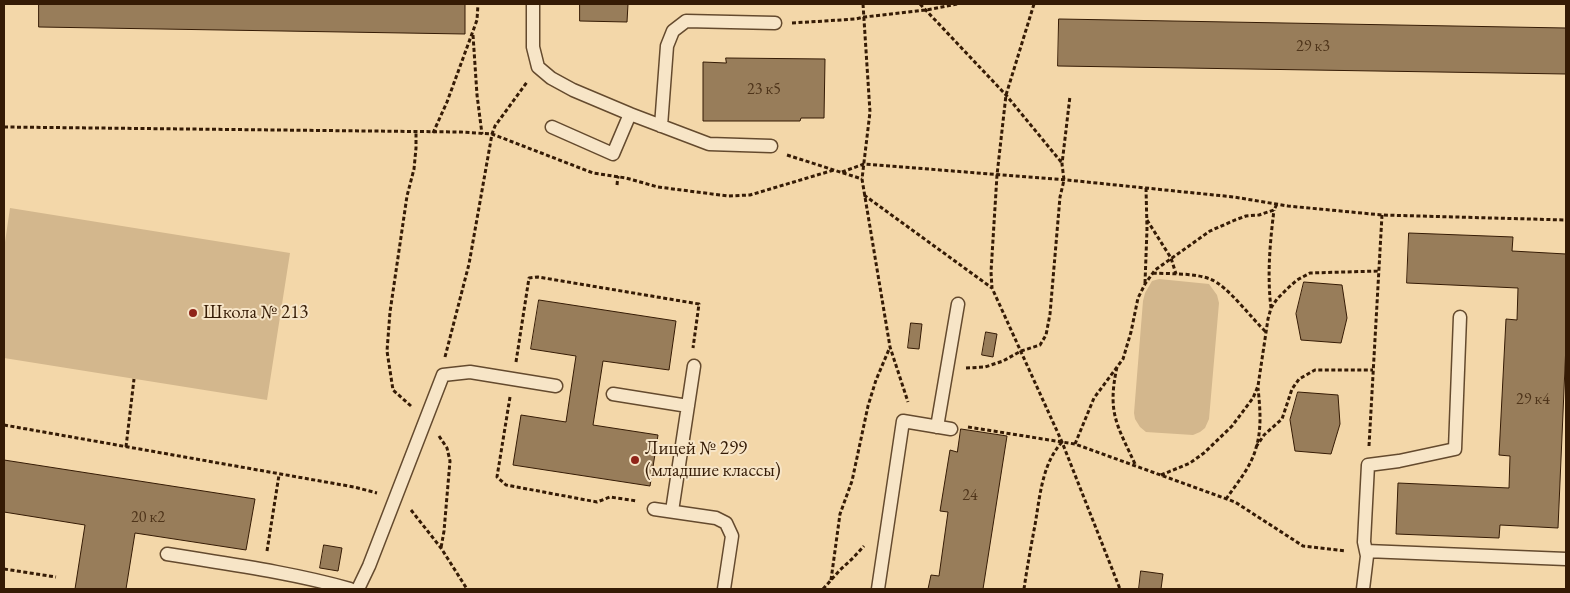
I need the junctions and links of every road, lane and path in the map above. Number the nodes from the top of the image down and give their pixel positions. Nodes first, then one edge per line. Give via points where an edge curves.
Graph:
1 (478, 4) edge
2 (534, 4) edge
3 (863, 4) edge
4 (920, 4) edge
5 (957, 4) edge
6 (1034, 4) edge
7 (926, 10) junction
8 (864, 17) junction
9 (775, 24) joint
10 (473, 32) junction
11 (538, 67) junction
12 (1006, 95) junction
13 (1070, 96) dead end
14 (630, 114) junction
15 (552, 126) dead end
16 (661, 126) junction
17 (4, 127) edge
18 (416, 133) junction
19 (433, 133) junction
20 (482, 134) junction
21 (492, 134) junction
22 (771, 146) joint
23 (864, 164) junction
24 (1062, 164) junction
25 (834, 170) junction
26 (842, 172) junction
27 (997, 175) junction
28 (862, 179) junction
29 (1064, 180) junction
30 (1146, 188) junction
31 (864, 195) junction
32 (1277, 204) junction
33 (1274, 210) junction
34 (1382, 214) junction
35 (1147, 220) junction
36 (1566, 220) edge
37 (1171, 258) junction
38 (1379, 271) junction
39 (1152, 273) junction
40 (1176, 274) junction
41 (1144, 284) junction
42 (992, 288) junction
43 (958, 304) dead end
44 (1271, 308) junction
45 (1460, 317) dead end
46 (1266, 333) junction
47 (890, 347) junction
48 (1021, 351) junction
49 (694, 366) joint
50 (1117, 367) junction
51 (948, 368) junction
52 (1373, 370) junction
53 (443, 375) junction
54 (134, 378) dead end
55 (513, 379) junction
56 (556, 386) dead end
57 (1258, 386) junction
58 (613, 394) dead end
59 (688, 406) junction
60 (426, 418) junction
61 (903, 422) junction
62 (4, 425) edge
63 (937, 427) junction
64 (951, 429) joint
65 (1062, 442) junction
66 (1075, 444) junction
67 (126, 447) junction
68 (1256, 447) junction
69 (1368, 465) junction
70 (1136, 466) junction
71 (279, 475) junction
72 (1160, 475) junction
73 (395, 498) junction
74 (1226, 499) junction
75 (654, 509) joint
76 (411, 510) dead end
77 (672, 511) junction
78 (865, 546) dead end
79 (441, 548) junction
80 (1366, 553) junction
81 (166, 554) dead end
82 (1566, 559) edge
83 (4, 569) edge
84 (264, 570) junction
85 (56, 577) dead end
86 (831, 580) junction
87 (350, 589) edge
88 (358, 589) edge
89 (467, 589) edge
90 (724, 589) edge
91 (823, 589) edge
92 (878, 589) edge
93 (1024, 589) edge
94 (1120, 589) edge
95 (1363, 589) edge

1 - 10 path
2 - 11 lane via 533,47
3 - 8 path
4 - 7 path
5 - 7 path
6 - 12 path
7 - 8 path
7 - 12 path
8 - 9 path
8 - 23 path via 870,112
9 - 16 lane via 686,21 673,32 666,46
10 - 19 path
10 - 20 path
11 - 14 lane via 573,90
11 - 21 path
12 - 24 path
12 - 27 path
13 - 24 path
14 - 15 lane via 613,154
14 - 16 lane
16 - 22 lane via 709,144
17 - 18 path
18 - 19 path
18 - 60 path via 414,169 407,196 387,352 393,390
19 - 20 path
20 - 21 path
21 - 25 path via 593,173 658,187 728,196 750,195
21 - 53 path via 469,264
22 - 25 path via 788,156
23 - 26 path
23 - 27 path
23 - 28 path
24 - 29 path
25 - 26 path
26 - 28 path
27 - 29 path
27 - 42 path
28 - 31 path
29 - 30 path
29 - 48 path via 1046,335 1040,345
30 - 32 path
30 - 35 path
31 - 42 path
31 - 47 path
32 - 33 path
32 - 34 path
33 - 37 path via 1222,225
33 - 44 path
34 - 36 path
34 - 38 path
35 - 37 path
35 - 41 path
37 - 39 path
37 - 40 path
38 - 44 path via 1310,273 1297,280
38 - 52 path
39 - 40 path
39 - 41 path
40 - 46 path via 1201,276 1217,283
41 - 50 path via 1123,359
42 - 48 path
43 - 51 lane
44 - 46 path
45 - 69 lane via 1455,449
46 - 57 path
47 - 61 path via 909,405
47 - 86 path via 873,389 852,481 840,514
48 - 51 path via 985,367
48 - 65 path
49 - 55 path via 692,358 699,304 538,277 529,278
49 - 59 lane
50 - 66 path via 1094,398
50 - 70 path via 1112,396 1116,424
51 - 63 lane
52 - 68 path via 1315,370 1299,379 1282,419
52 - 69 path
53 - 55 lane via 470,372
53 - 60 lane
54 - 67 path
55 - 56 lane
55 - 75 path via 498,477 506,485 596,502 610,497 640,501
57 - 68 path via 1260,415
57 - 72 path via 1232,426 1204,454
58 - 59 lane
59 - 77 lane
60 - 73 lane
60 - 79 path via 447,448 450,461
61 - 63 lane
61 - 92 lane
62 - 67 path
63 - 64 lane
64 - 65 path via 959,426
65 - 66 path
65 - 93 path via 1053,452 1041,488
65 - 94 path
66 - 70 path
67 - 71 path
68 - 74 path via 1245,472
69 - 80 lane
70 - 72 path
71 - 73 path via 354,487
71 - 84 path
72 - 74 path
73 - 88 lane
74 - 80 path via 1304,546
75 - 77 lane
76 - 79 path
77 - 90 lane via 726,522 732,536
78 - 86 path
79 - 89 path
80 - 82 lane
80 - 95 lane
81 - 84 lane
83 - 85 path
84 - 87 lane
86 - 91 path

